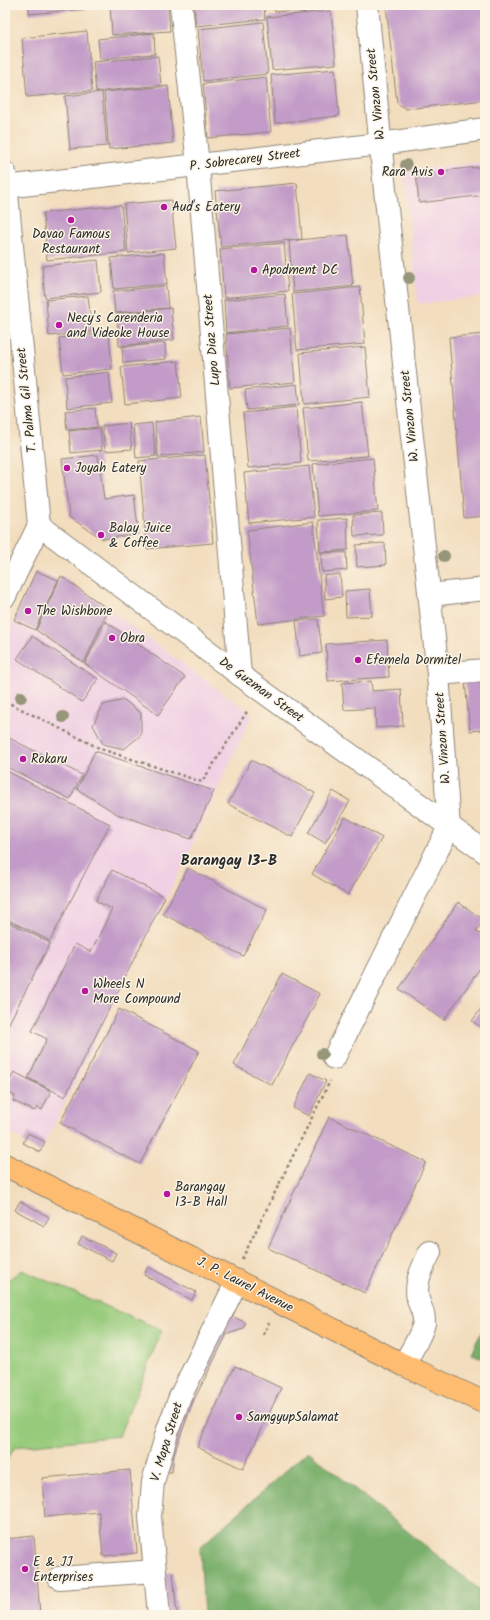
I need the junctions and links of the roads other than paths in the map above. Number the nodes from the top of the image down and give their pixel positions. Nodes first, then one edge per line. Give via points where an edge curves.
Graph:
1 (181, 5) edge
2 (367, 5) edge
3 (485, 129) edge
4 (381, 144) junction
5 (198, 165) junction
6 (5, 182) edge
7 (39, 525) junction
8 (485, 589) edge
9 (429, 595) junction
10 (5, 596) edge
11 (485, 670) edge
12 (438, 674) junction
13 (240, 675) junction
14 (449, 827) junction
15 (485, 852) edge
16 (334, 1058) road end
17 (5, 1165) edge
18 (430, 1252) dead end
19 (235, 1279) junction
20 (404, 1365) junction
21 (485, 1403) edge
22 (155, 1571) junction
23 (59, 1578) dead end
24 (159, 1615) edge

1 - 5 street, Lupo Diaz Street
2 - 4 street, W. Vinzon Street
3 - 4 street, P. Sobrecarey Street
4 - 5 street, P. Sobrecarey Street
4 - 9 street, W. Vinzon Street
5 - 6 street, P. Sobrecarey Street
5 - 13 street, Lupo Diaz Street
6 - 7 street, T. Palma Gil Street
7 - 10 street
7 - 13 street, De Guzman Street
8 - 9 street
9 - 12 street, W. Vinzon Street
11 - 12 street
12 - 14 street, W. Vinzon Street
13 - 14 street, De Guzman Street
14 - 15 street, De Guzman Street
14 - 16 street
17 - 19 main road, J. P. Laurel Avenue
18 - 20 street via 417,1289 424,1324
19 - 20 main road, J. P. Laurel Avenue
19 - 22 street, V. Mapa Street via 180,1397 153,1482 150,1517
20 - 21 main road, J. P. Laurel Avenue
22 - 23 street
22 - 24 street, V. Mapa Street

